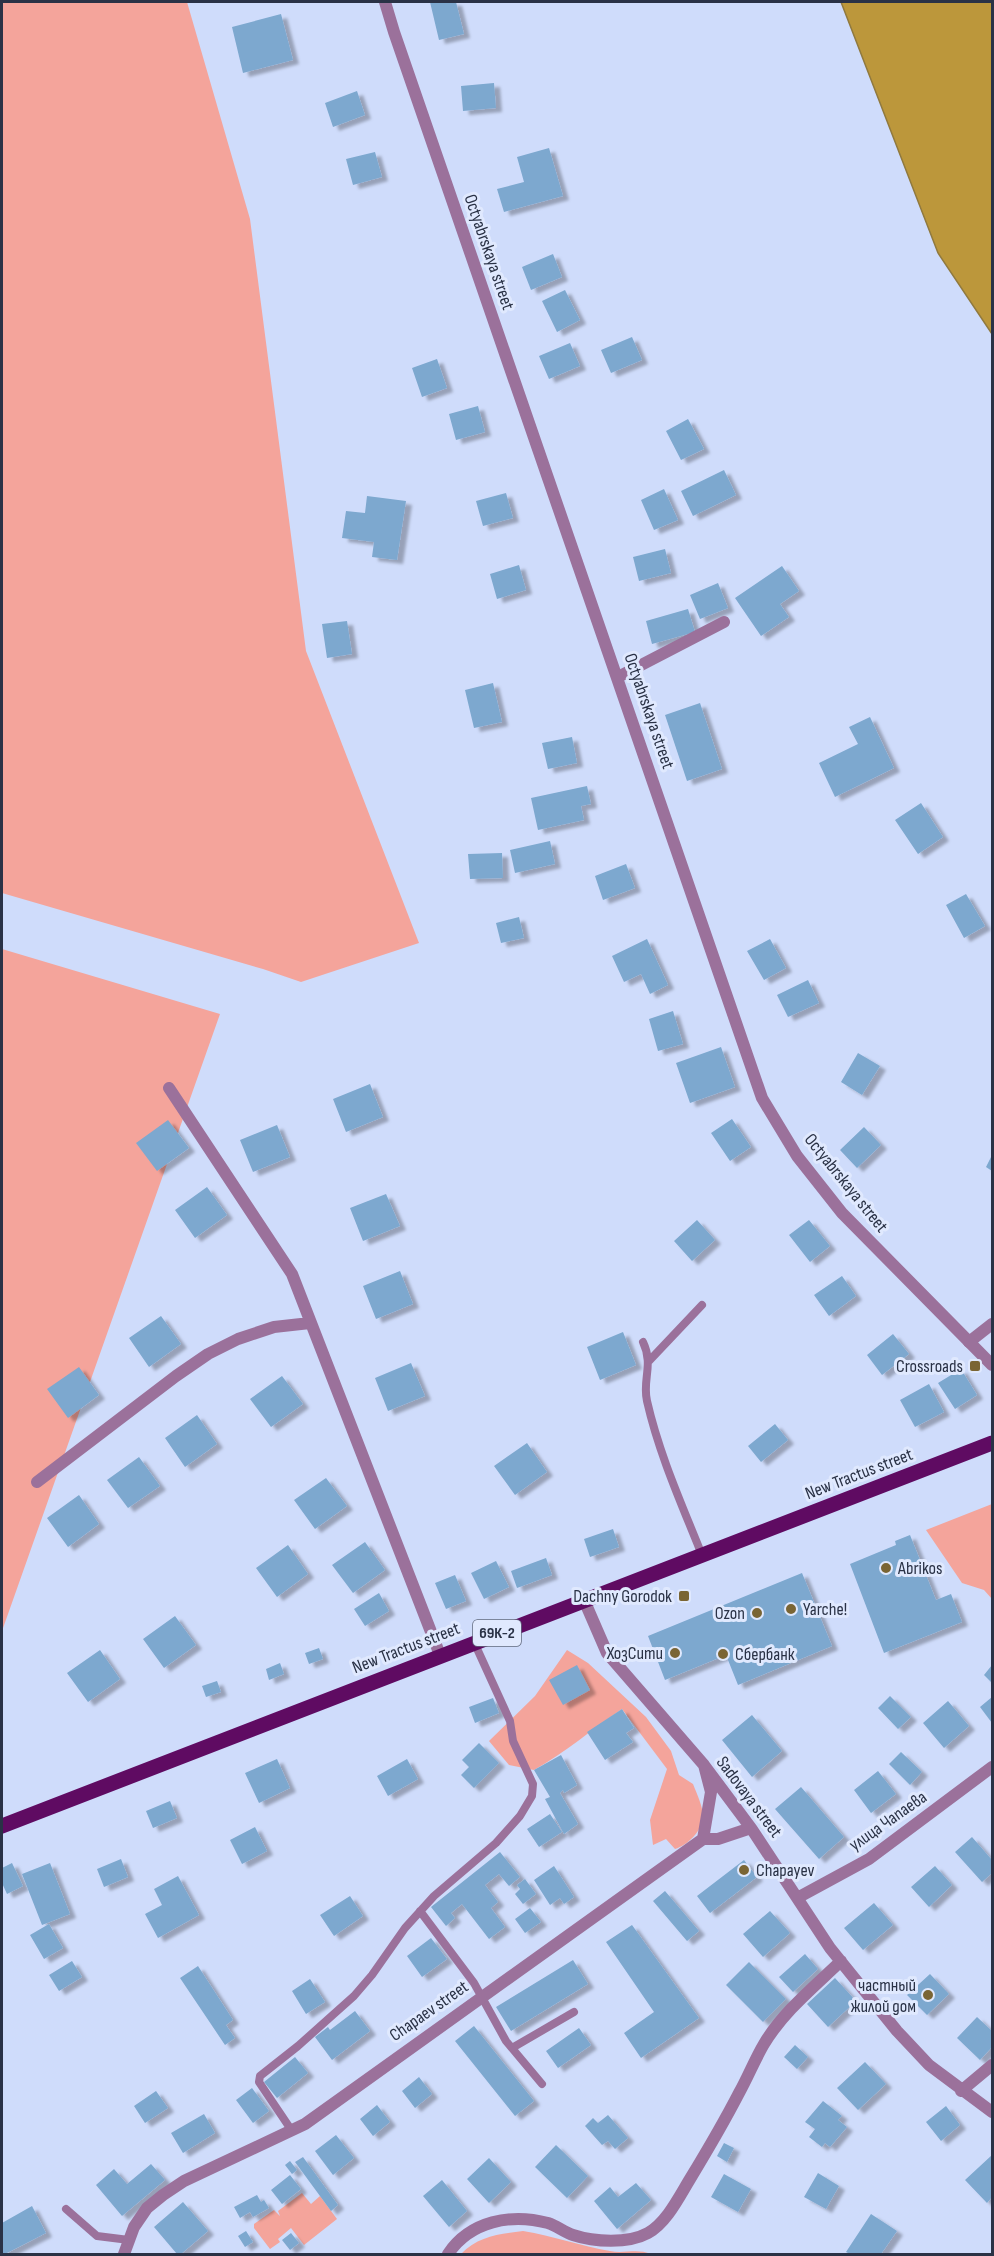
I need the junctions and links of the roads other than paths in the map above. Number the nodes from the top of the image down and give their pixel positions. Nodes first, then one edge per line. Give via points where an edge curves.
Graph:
1 (385, 2) edge
2 (724, 622) dead end
3 (618, 677) junction
4 (169, 1088) dead end
5 (702, 1305) dead end
6 (310, 1323) junction
7 (993, 1324) edge
8 (643, 1342) dead end
9 (969, 1342) junction
10 (649, 1360) junction
11 (993, 1365) edge
12 (993, 1443) edge
13 (37, 1482) dead end
14 (702, 1555) junction
15 (584, 1600) junction
16 (474, 1642) junction
17 (440, 1655) junction
18 (704, 1765) junction
19 (993, 1767) edge
20 (2, 1826) edge
21 (752, 1828) junction
22 (703, 1839) junction
23 (799, 1897) junction
24 (420, 1911) junction
25 (841, 1961) junction
26 (481, 1996) junction
27 (574, 2012) dead end
28 (513, 2049) junction
29 (993, 2065) edge
30 (542, 2084) dead end
31 (961, 2091) junction
32 (993, 2112) edge
33 (292, 2131) junction
34 (66, 2209) dead end
35 (129, 2240) junction
36 (124, 2254) edge
37 (448, 2254) edge

1 - 3 street, Octyabrskaya street
2 - 3 street
3 - 9 street, Octyabrskaya street via 762,1098 797,1156 842,1213
4 - 6 street via 292,1274
5 - 10 lane
6 - 13 street via 274,1327 208,1354
6 - 17 street
7 - 9 street
8 - 10 lane
9 - 11 street, Octyabrskaya street
10 - 14 lane via 646,1398 675,1489
12 - 14 main road, New Tractus street / 69К-2
14 - 15 main road, New Tractus street / 69К-2
15 - 16 main road, New Tractus street / 69К-2
15 - 18 street, Sadovaya street via 607,1653
16 - 17 main road, New Tractus street / 69К-2
16 - 24 lane via 510,1721 513,1741 533,1784 532,1796 496,1843
17 - 20 main road, New Tractus street / 69К-2
18 - 21 street, Sadovaya street
18 - 22 street via 711,1792
19 - 23 street, улица Чапаева via 868,1858
21 - 22 street via 718,1839
21 - 23 street, Sadovaya street
22 - 26 street, Chapaev street
23 - 25 street, Sadovaya street
24 - 26 lane
24 - 33 lane via 354,1996 258,2079
25 - 31 street, Sadovaya street via 897,2031
25 - 37 street via 791,2009 764,2043 684,2189 651,2231 629,2239 597,2240 531,2219 501,2220 466,2233
26 - 28 lane
26 - 33 street, Chapaev street
27 - 28 lane
28 - 30 lane
29 - 31 street
31 - 32 street, Sadovaya street
33 - 35 street, Chapaev street via 184,2181 147,2208
34 - 35 lane via 97,2236
35 - 36 street, Chapaev street

